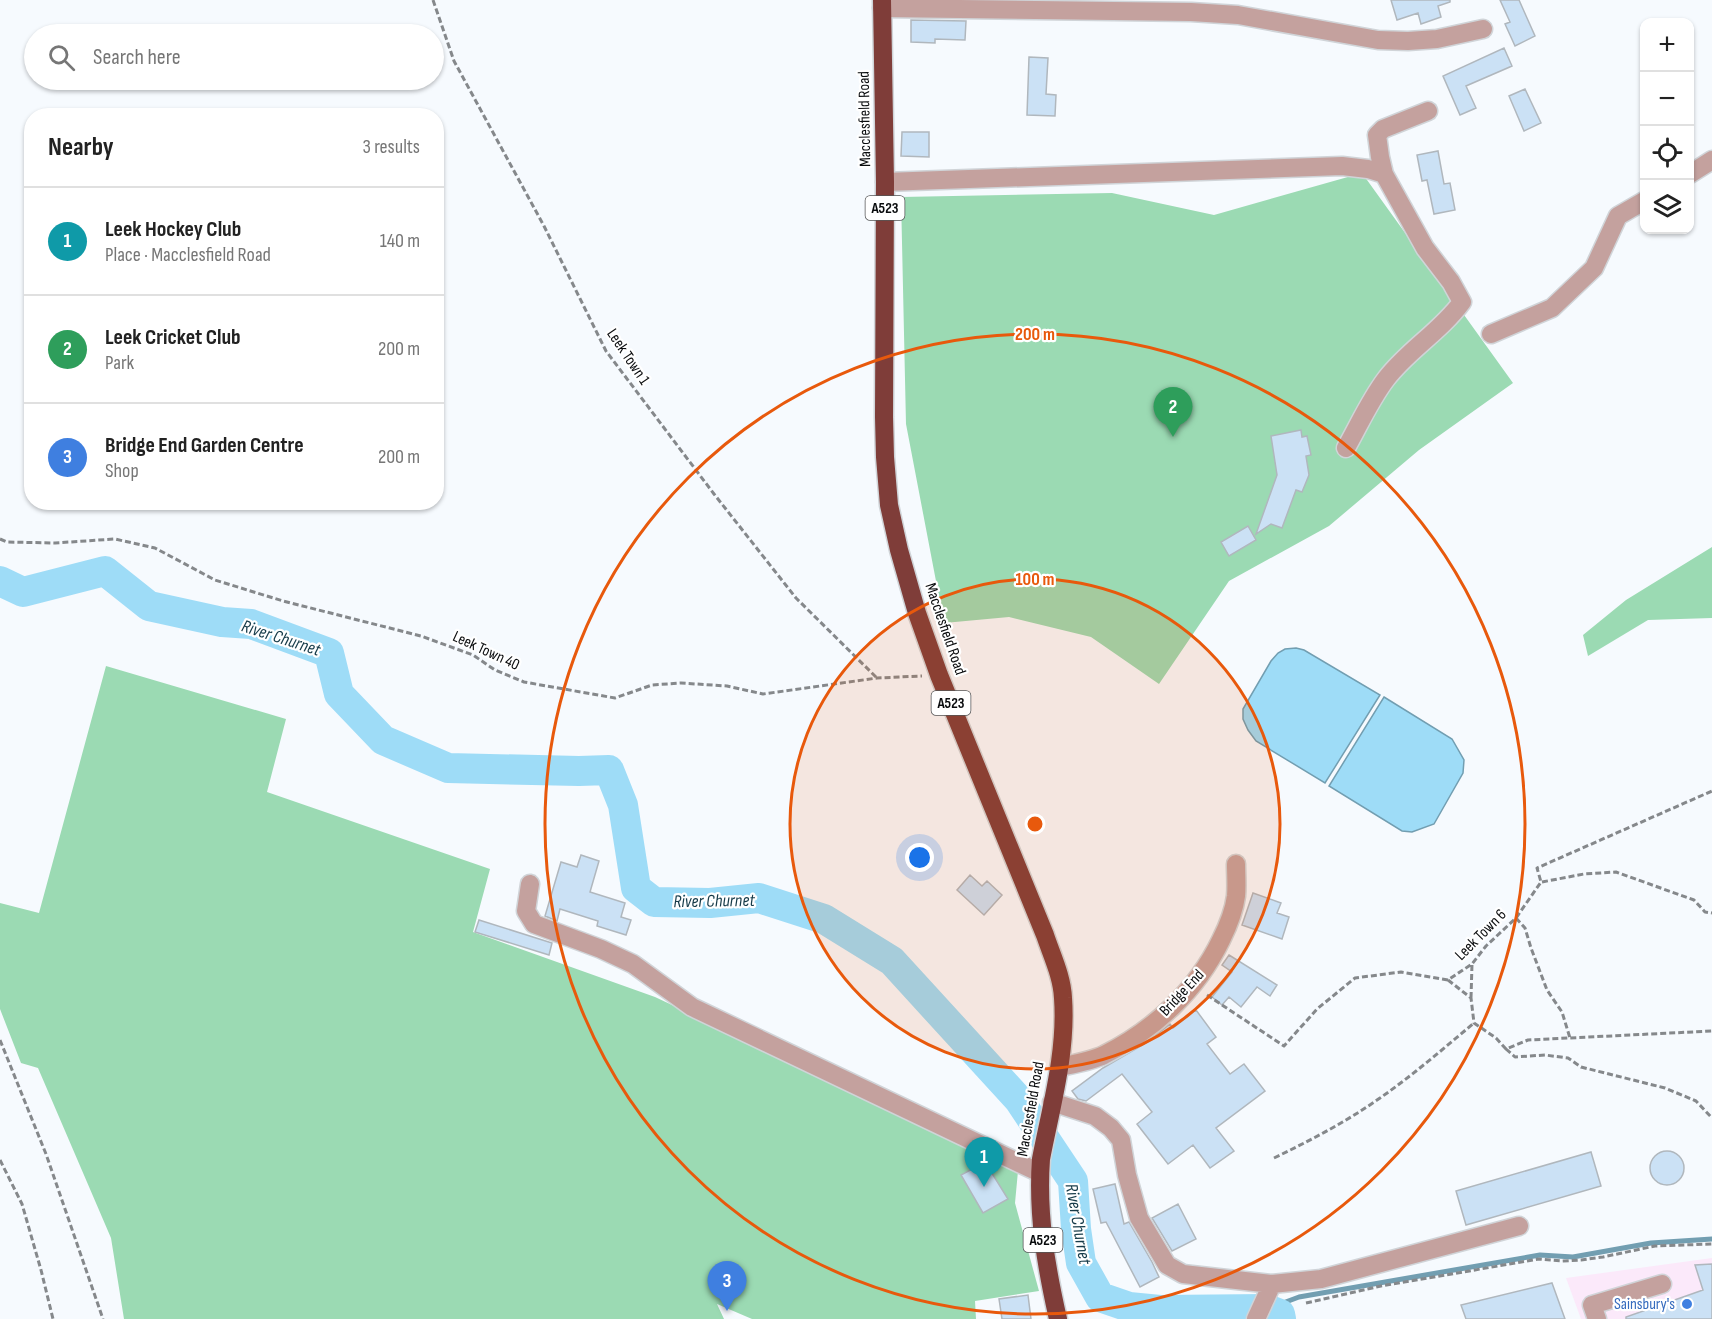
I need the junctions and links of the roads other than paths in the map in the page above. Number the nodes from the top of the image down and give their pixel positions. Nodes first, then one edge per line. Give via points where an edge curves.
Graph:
1 (882, 4) edge
2 (1483, 29) dead end
3 (1428, 111) dead end
4 (1712, 160) edge
5 (1694, 171) edge
6 (1384, 174) junction
7 (885, 182) junction
8 (1640, 203) edge
9 (1491, 334) dead end
10 (1346, 448) dead end
11 (1236, 864) dead end
12 (531, 884) dead end
13 (1060, 1067) junction
14 (1051, 1107) junction
15 (1040, 1166) junction
16 (1519, 1226) dead end
17 (1662, 1284) dead end
18 (1269, 1292) junction
19 (1058, 1319) edge
20 (1256, 1319) edge
21 (1597, 1319) edge

1 - 2 street via 1238,15 1378,40 1437,39
1 - 7 highway, Macclesfield Road / A523
3 - 6 street via 1377,135
4 - 5 street
6 - 7 street via 1342,166
6 - 10 street via 1425,248 1462,302 1386,379
7 - 13 highway, Macclesfield Road / A523 via 884,417 889,506 916,613 1060,978
8 - 9 street via 1618,216 1594,268 1552,308
11 - 13 street, Bridge End via 1236,897 1230,922 1193,986 1170,1010 1132,1039 1103,1056
12 - 15 street via 526,911 534,924 633,964 692,1007
13 - 14 highway, Macclesfield Road / A523
14 - 15 highway, Macclesfield Road / A523
14 - 18 street via 1095,1116 1121,1140 1139,1218 1167,1265 1183,1274
15 - 19 highway, Macclesfield Road / A523 via 1044,1251
16 - 18 street
17 - 21 street via 1592,1305
18 - 20 street

